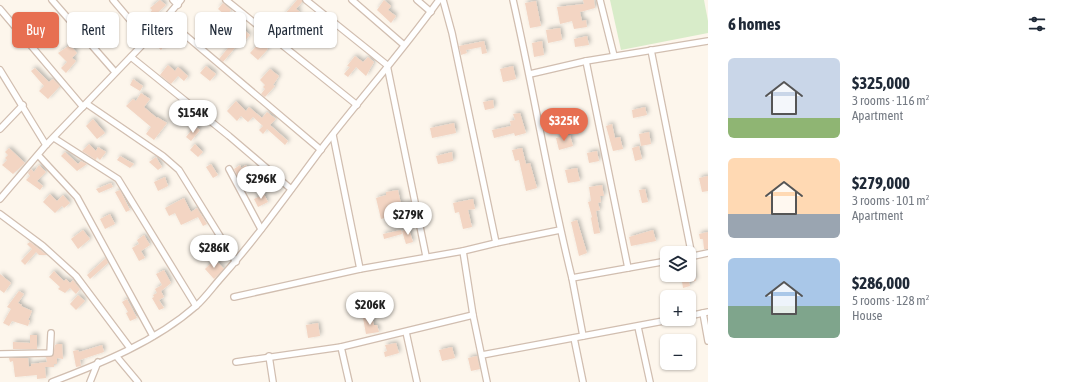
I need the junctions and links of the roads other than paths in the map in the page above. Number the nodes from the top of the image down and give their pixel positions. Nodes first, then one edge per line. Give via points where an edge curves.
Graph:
1 (52, 0) edge
2 (113, 0) edge
3 (226, 0) edge
4 (306, 0) edge
5 (352, 0) edge
6 (417, 0) edge
7 (439, 0) edge
8 (443, 0) edge
9 (513, 0) edge
10 (600, 0) edge
11 (178, 2) edge
12 (0, 9) edge
13 (171, 12) edge
14 (431, 12) junction
15 (127, 16) edge
16 (187, 37) edge
17 (708, 41) edge
18 (404, 45) junction
19 (139, 48) edge
20 (651, 50) junction
21 (614, 56) junction
22 (131, 57) junction
23 (586, 61) junction
24 (387, 66) junction
25 (0, 70) edge
26 (115, 72) junction
27 (530, 74) junction
28 (23, 105) junction
29 (85, 105) junction
30 (356, 105) junction
31 (0, 129) edge
32 (332, 135) junction
33 (54, 138) junction
34 (46, 145) junction
35 (321, 150) junction
36 (39, 156) junction
37 (229, 169) dead end
38 (291, 190) junction
39 (0, 199) edge
40 (0, 214) edge
41 (261, 229) junction
42 (560, 230) junction
43 (496, 243) junction
44 (688, 246) edge
45 (463, 251) junction
46 (708, 253) edge
47 (426, 256) junction
48 (696, 256) edge
49 (236, 262) junction
50 (660, 262) edge
51 (628, 268) junction
52 (360, 269) junction
53 (572, 278) junction
54 (234, 297) dead end
55 (196, 306) junction
56 (705, 312) edge
57 (473, 315) junction
58 (660, 322) edge
59 (638, 327) junction
60 (406, 332) junction
61 (51, 333) dead end
62 (154, 336) junction
63 (583, 336) junction
64 (574, 338) junction
65 (708, 341) edge
66 (341, 347) junction
67 (130, 348) junction
68 (0, 354) edge
69 (482, 355) junction
70 (269, 356) junction
71 (117, 357) junction
72 (98, 362) junction
73 (236, 362) dead end
74 (52, 382) edge
75 (90, 382) edge
76 (138, 382) edge
77 (273, 382) edge
78 (349, 382) edge
79 (417, 382) edge
80 (487, 382) edge
81 (583, 382) edge
82 (650, 382) edge

1 - 26 street
2 - 15 street
3 - 30 street
4 - 24 street
5 - 18 street
6 - 14 street
7 - 14 street
8 - 43 street
9 - 27 street
10 - 21 street
11 - 13 street
12 - 29 street
14 - 18 street
16 - 35 street
17 - 20 street
18 - 24 street
19 - 22 street
20 - 21 street
20 - 44 street
21 - 23 street
22 - 26 street
22 - 38 street
23 - 27 street
23 - 51 street
24 - 30 street
24 - 47 street
25 - 28 street
26 - 29 street
27 - 42 street
28 - 31 street
28 - 34 street
29 - 33 street
29 - 49 street via 163,156 179,170
30 - 32 street
32 - 35 street
32 - 52 street
33 - 34 street
33 - 55 street via 118,179
34 - 36 street
35 - 38 street
36 - 39 street
36 - 62 street via 77,197
37 - 41 street
38 - 41 street
40 - 67 street via 43,246 76,276
41 - 49 street
42 - 43 street
42 - 53 street
43 - 45 street
45 - 47 street
45 - 57 street
46 - 48 street
47 - 52 street
49 - 55 street
50 - 51 street
51 - 53 street
52 - 54 street
53 - 63 street
55 - 62 street
56 - 65 street
57 - 60 street
57 - 69 street
58 - 59 street
59 - 63 street
59 - 82 street
60 - 66 street
60 - 79 street
61 - 68 street via 50,353
62 - 67 street
63 - 64 street
64 - 69 street
64 - 81 street
66 - 70 street
66 - 78 street
67 - 71 street
69 - 80 street
70 - 73 street
70 - 77 street
71 - 72 street
71 - 76 street
72 - 74 street
72 - 75 street

